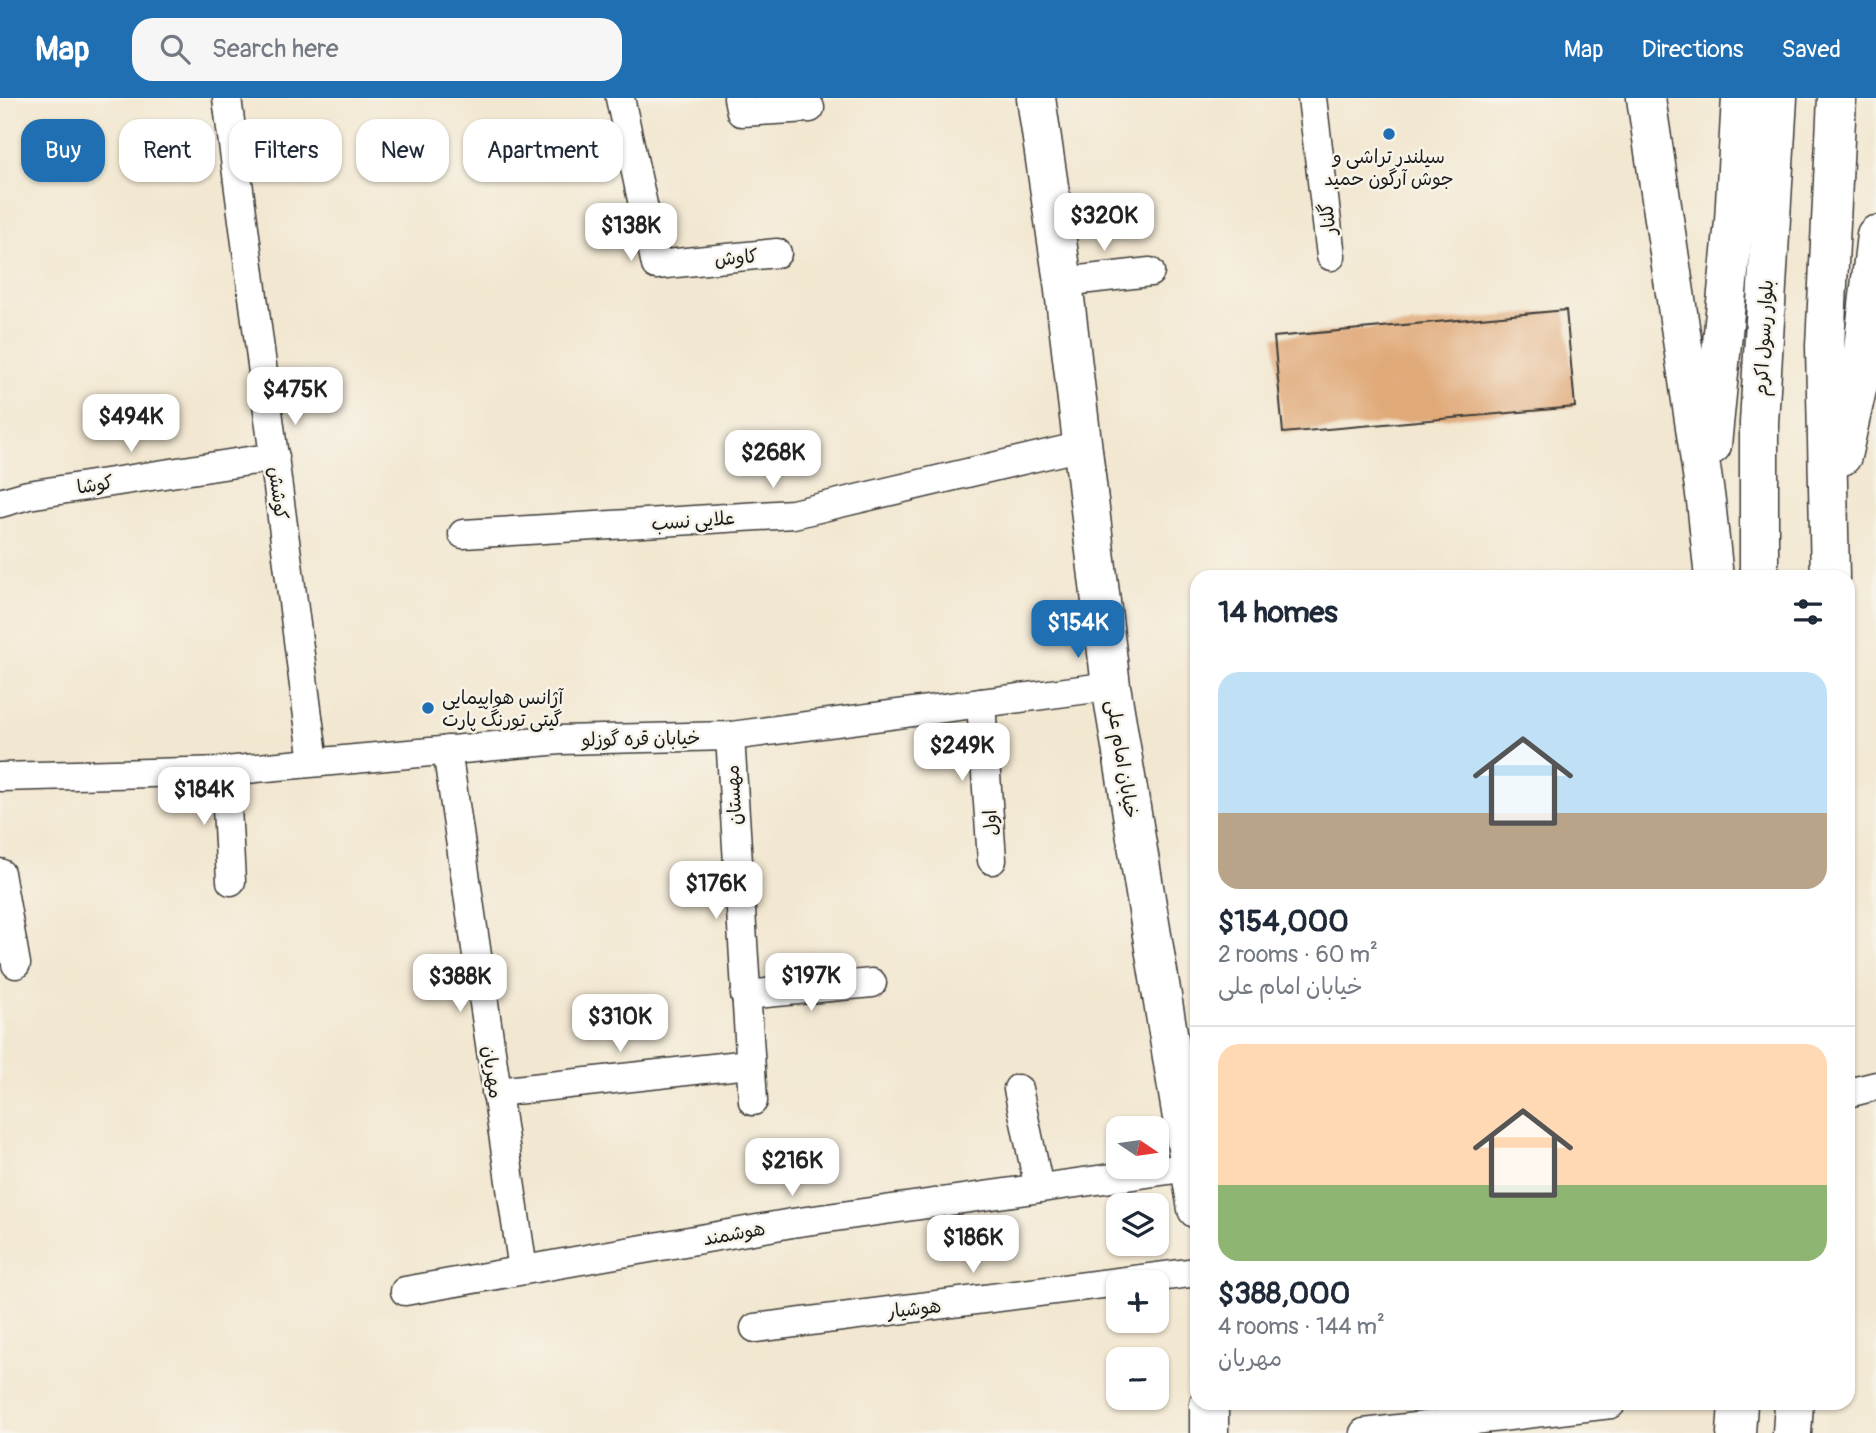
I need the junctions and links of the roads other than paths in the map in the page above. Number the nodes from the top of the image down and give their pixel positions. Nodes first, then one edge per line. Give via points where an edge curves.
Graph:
1 (227, 98) edge
2 (620, 98) edge
3 (738, 98) edge
4 (1036, 98) edge
5 (1312, 98) edge
6 (1646, 98) edge
7 (1741, 98) edge
8 (1777, 98) edge
9 (1837, 98) edge
10 (810, 108) dead end
11 (1876, 235) edge
12 (777, 253) dead end
13 (1331, 256) dead end
14 (1150, 272) dead end
15 (1063, 282) junction
16 (1082, 446) junction
17 (275, 457) junction
18 (1706, 501) junction
19 (0, 503) edge
20 (1830, 509) junction
21 (463, 534) dead end
22 (1713, 570) edge
23 (1759, 570) edge
24 (1830, 570) edge
25 (1111, 686) junction
26 (981, 703) junction
27 (730, 736) junction
28 (447, 750) junction
29 (314, 762) junction
30 (225, 771) junction
31 (0, 777) edge
32 (992, 860) dead end
33 (0, 873) edge
34 (231, 881) dead end
35 (16, 964) dead end
36 (872, 982) dead end
37 (745, 995) junction
38 (749, 1064) junction
39 (1876, 1086) edge
40 (1018, 1089) dead end
41 (1855, 1091) edge
42 (496, 1093) junction
43 (753, 1101) dead end
44 (1190, 1143) edge
45 (1190, 1167) edge
46 (1039, 1188) junction
47 (523, 1270) junction
48 (1190, 1273) edge
49 (405, 1291) dead end
50 (755, 1328) dead end
51 (1209, 1410) edge
52 (1533, 1410) edge
53 (1738, 1410) edge
54 (1794, 1410) edge
55 (1209, 1433) edge
56 (1364, 1433) edge
57 (1736, 1433) edge
58 (1792, 1433) edge

1 - 17 street, کوشش
2 - 12 street, کاوش via 656,265
3 - 10 street via 741,112
4 - 15 main road, خیابان امام علی
5 - 13 street, گلنار
6 - 18 main road
7 - 18 main road via 1734,221
8 - 23 main road, بلوار رسول اکرم via 1759,423
9 - 20 main road via 1825,346
11 - 20 main road via 1860,376
14 - 15 street
15 - 16 main road, خیابان امام علی
16 - 21 street, علایی نسب via 793,513
16 - 25 main road, خیابان امام علی
17 - 19 street, کوشا
17 - 29 street, کوشش
18 - 22 main road
20 - 24 main road
25 - 26 street, خیابان قره گوزلو
25 - 44 main road, خیابان امام علی
26 - 27 street, خیابان قره گوزلو
26 - 32 street, اول
27 - 28 street, خیابان قره گوزلو via 560,740
27 - 37 street, مهستان
28 - 29 street, خیابان قره گوزلو
28 - 42 street, مهریان
29 - 30 street, خیابان قره گوزلو
30 - 31 street, خیابان قره گوزلو
30 - 34 street
33 - 35 street
36 - 37 street
37 - 38 street, مهستان
38 - 42 street
38 - 43 street, مهستان
39 - 41 street
40 - 46 street
42 - 47 street, مهریان
45 - 46 street, هوشمند
46 - 47 street, هوشمند via 792,1223
47 - 49 street, هوشمند
48 - 50 street, هوشیار
51 - 55 main road
52 - 56 street
53 - 57 main road
54 - 58 main road

